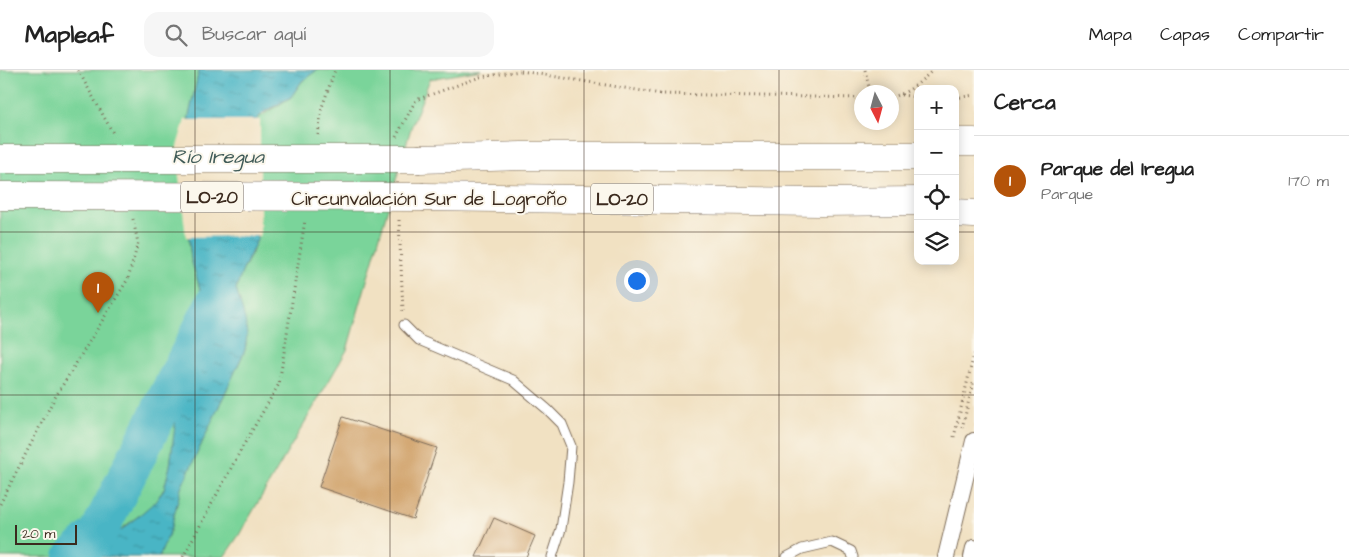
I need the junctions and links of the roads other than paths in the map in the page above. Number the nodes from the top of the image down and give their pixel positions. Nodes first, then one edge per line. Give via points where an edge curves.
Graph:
1 (959, 142) edge
2 (974, 142) edge
3 (914, 143) edge
4 (848, 150) junction
5 (914, 156) edge
6 (959, 156) edge
7 (974, 156) edge
8 (0, 159) edge
9 (0, 196) edge
10 (914, 200) edge
11 (959, 200) edge
12 (974, 200) edge
13 (848, 203) junction
14 (914, 213) edge
15 (959, 213) edge
16 (974, 214) edge
17 (404, 326) dead end
18 (974, 441) edge
19 (974, 548) edge
20 (552, 557) edge
21 (787, 557) edge
22 (853, 557) edge
23 (946, 557) edge
24 (972, 557) edge

1 - 2 highway
3 - 4 highway
4 - 5 highway
4 - 8 highway, Circunvalación Sur de Logroño / LO-20, bridge via 420,159
6 - 7 highway
9 - 13 highway, Circunvalación Sur de Logroño / LO-20, bridge
10 - 13 highway
11 - 12 highway
13 - 14 highway
15 - 16 highway
17 - 20 lane via 419,340 513,380 562,424 571,446 561,529
18 - 23 street
19 - 24 street
21 - 22 lane via 802,549 832,542 851,551

